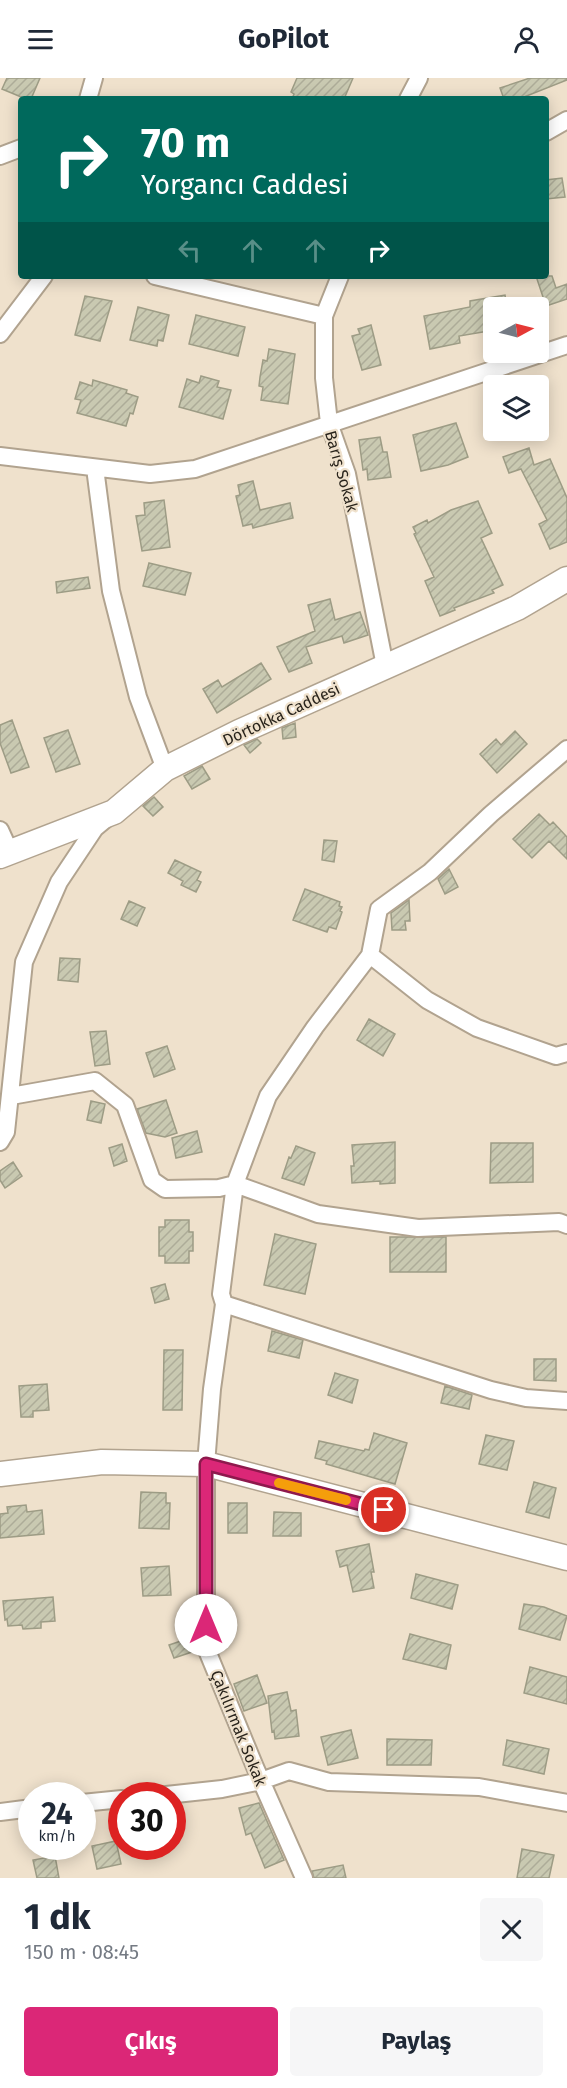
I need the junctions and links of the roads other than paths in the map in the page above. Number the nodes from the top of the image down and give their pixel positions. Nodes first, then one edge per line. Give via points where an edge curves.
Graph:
1 (94, 78) edge
2 (419, 78) edge
3 (89, 96) edge
4 (410, 96) edge
5 (567, 120) edge
6 (549, 130) edge
7 (18, 149) edge
8 (0, 156) edge
9 (42, 279) edge
10 (168, 279) edge
11 (339, 279) edge
12 (324, 315) junction
13 (0, 334) edge
14 (567, 345) edge
15 (329, 423) junction
16 (0, 456) edge
17 (96, 468) junction
18 (567, 579) edge
19 (385, 666) junction
20 (567, 749) edge
21 (165, 769) junction
22 (114, 812) junction
23 (0, 830) edge
24 (5, 854) edge
25 (370, 955) junction
26 (567, 1053) edge
27 (11, 1096) junction
28 (0, 1142) edge
29 (235, 1184) junction
30 (567, 1225) edge
31 (224, 1304) junction
32 (567, 1401) edge
33 (206, 1464) junction
34 (0, 1474) edge
35 (567, 1558) edge
36 (261, 1781) junction
37 (186, 1793) edge
38 (567, 1803) edge
39 (18, 1810) edge
40 (0, 1812) edge
41 (304, 1878) edge

1 - 3 street
2 - 4 street
5 - 6 street
7 - 8 street
9 - 13 street
10 - 12 street
11 - 12 street, Barış Sokak
12 - 15 street, Barış Sokak
14 - 15 street
15 - 17 street via 195,469 150,474
15 - 19 street, Barış Sokak via 347,474
16 - 17 street
17 - 21 street via 111,591 138,697
18 - 19 street, Dörtokka Caddesi via 517,608
19 - 21 street, Dörtokka Caddesi
20 - 25 street via 430,872 379,909
21 - 22 street, Dörtokka Caddesi
22 - 24 street, Dörtokka Caddesi
22 - 27 street via 94,828 59,882 24,962
23 - 24 street
25 - 26 street via 427,1000 477,1028 556,1056
25 - 29 street, Çakılırmak Sokak via 268,1096
27 - 28 street via 6,1132
27 - 29 street via 95,1081 125,1105 152,1180 165,1189
29 - 30 street via 318,1214 418,1228 559,1222
29 - 31 street, Çakılırmak Sokak via 221,1294
31 - 32 street via 491,1390
31 - 33 street, Çakılırmak Sokak
33 - 34 street via 102,1462
33 - 35 street
33 - 36 street, Çakılırmak Sokak via 206,1648
36 - 37 street
36 - 38 street via 289,1772 329,1782 479,1787
36 - 41 street, Çakılırmak Sokak
39 - 40 street

